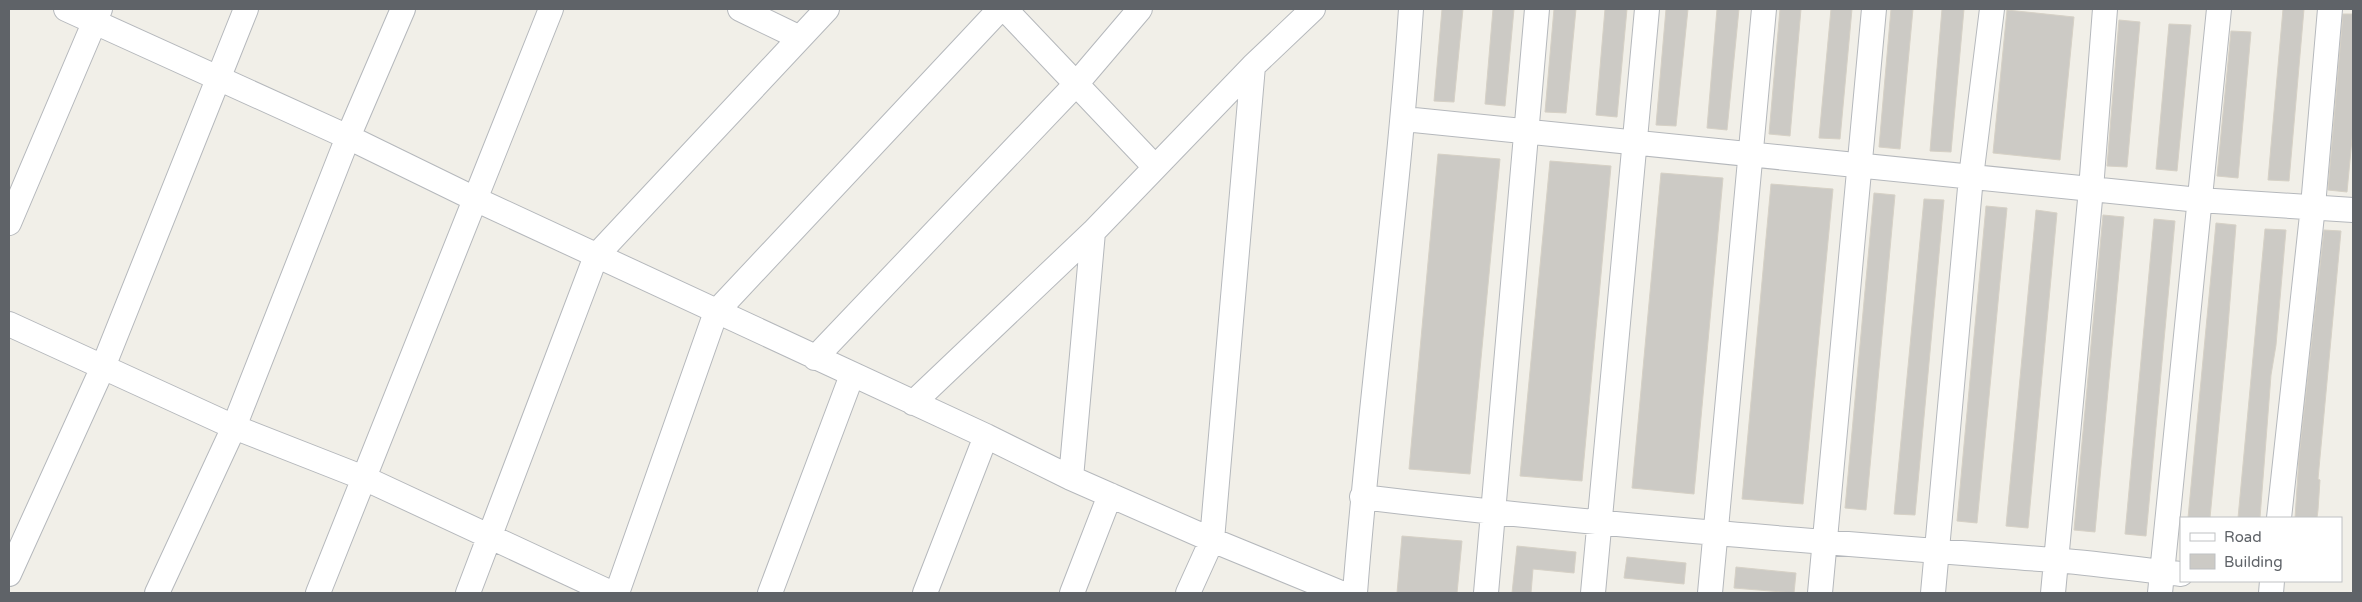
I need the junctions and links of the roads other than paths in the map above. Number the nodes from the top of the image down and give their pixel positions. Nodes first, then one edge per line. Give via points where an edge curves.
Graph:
1 (66, 9) edge
2 (246, 9) edge
3 (403, 9) edge
4 (551, 9) edge
5 (740, 9) edge
6 (827, 9) edge
7 (1000, 9) edge
8 (1005, 9) edge
9 (1140, 9) edge
10 (1313, 9) edge
11 (1411, 9) edge
12 (1537, 9) edge
13 (1647, 9) edge
14 (1764, 9) edge
15 (1874, 9) edge
16 (1992, 9) edge
17 (2105, 9) edge
18 (2218, 9) edge
19 (2330, 9) edge
20 (97, 16) edge
21 (798, 37) junction
22 (1253, 66) junction
23 (219, 79) junction
24 (1077, 83) junction
25 (1404, 119) junction
26 (1527, 132) junction
27 (348, 137) junction
28 (1635, 143) junction
29 (1750, 155) junction
30 (1859, 166) junction
31 (1155, 167) junction
32 (1971, 177) junction
33 (2091, 190) junction
34 (475, 199) junction
35 (2198, 200) junction
36 (2314, 206) junction
37 (2353, 210) edge
38 (9, 223) edge
39 (1093, 232) junction
40 (596, 256) junction
41 (716, 312) junction
42 (9, 324) edge
43 (815, 358) junction
44 (103, 367) junction
45 (852, 375) junction
46 (913, 403) junction
47 (234, 427) junction
48 (986, 436) junction
49 (364, 478) junction
50 (1071, 478) junction
51 (1110, 495) junction
52 (1362, 497) junction
53 (1493, 513) junction
54 (2279, 517) edge
55 (1600, 522) junction
56 (1716, 533) junction
57 (490, 537) junction
58 (1212, 540) junction
59 (1824, 542) junction
60 (1937, 552) junction
61 (2056, 560) junction
62 (9, 574) edge
63 (2168, 580) edge
64 (157, 593) edge
65 (318, 593) edge
66 (468, 593) edge
67 (611, 593) edge
68 (617, 593) edge
69 (770, 593) edge
70 (925, 593) edge
71 (1072, 593) edge
72 (1188, 593) edge
73 (1341, 593) edge
74 (1355, 593) edge
75 (1486, 593) edge
76 (1594, 593) edge
77 (1710, 593) edge
78 (1820, 593) edge
79 (1933, 593) edge
80 (2052, 593) edge

1 - 20 street
2 - 23 street
3 - 27 street
4 - 34 street
5 - 21 street
6 - 21 street
7 - 41 street
8 - 24 street
9 - 24 street
10 - 22 street
11 - 25 street
12 - 26 street
13 - 28 street
14 - 29 street
15 - 30 street
16 - 32 street
17 - 33 street
18 - 35 street
19 - 36 street
20 - 23 street
20 - 38 street
21 - 40 street
22 - 31 street
22 - 58 street
23 - 27 street
23 - 44 street
24 - 31 street
24 - 43 street
25 - 26 street
25 - 52 street
26 - 28 street
26 - 53 street
27 - 34 street
27 - 47 street
28 - 29 street
28 - 55 street
29 - 30 street
29 - 56 street
30 - 32 street
30 - 59 street
31 - 39 street
32 - 33 street
32 - 60 street
33 - 35 street
33 - 61 street
34 - 40 street
34 - 49 street
35 - 36 street
35 - 63 street
36 - 37 street
36 - 54 street
39 - 46 street
39 - 50 street
40 - 41 street
40 - 57 street
41 - 43 street
41 - 68 street
42 - 44 street
43 - 45 street
44 - 47 street
44 - 62 street
45 - 46 street
45 - 69 street
46 - 48 street
47 - 49 street
47 - 64 street
48 - 50 street
48 - 70 street
49 - 57 street
49 - 65 street
50 - 51 street
51 - 58 street
51 - 71 street
52 - 53 street
52 - 74 street
53 - 55 street
53 - 75 street
55 - 56 street
55 - 76 street
56 - 59 street
56 - 77 street
57 - 66 street
57 - 67 street
58 - 72 street
58 - 73 street
59 - 60 street
59 - 78 street
60 - 61 street
60 - 79 street
61 - 63 street
61 - 80 street

